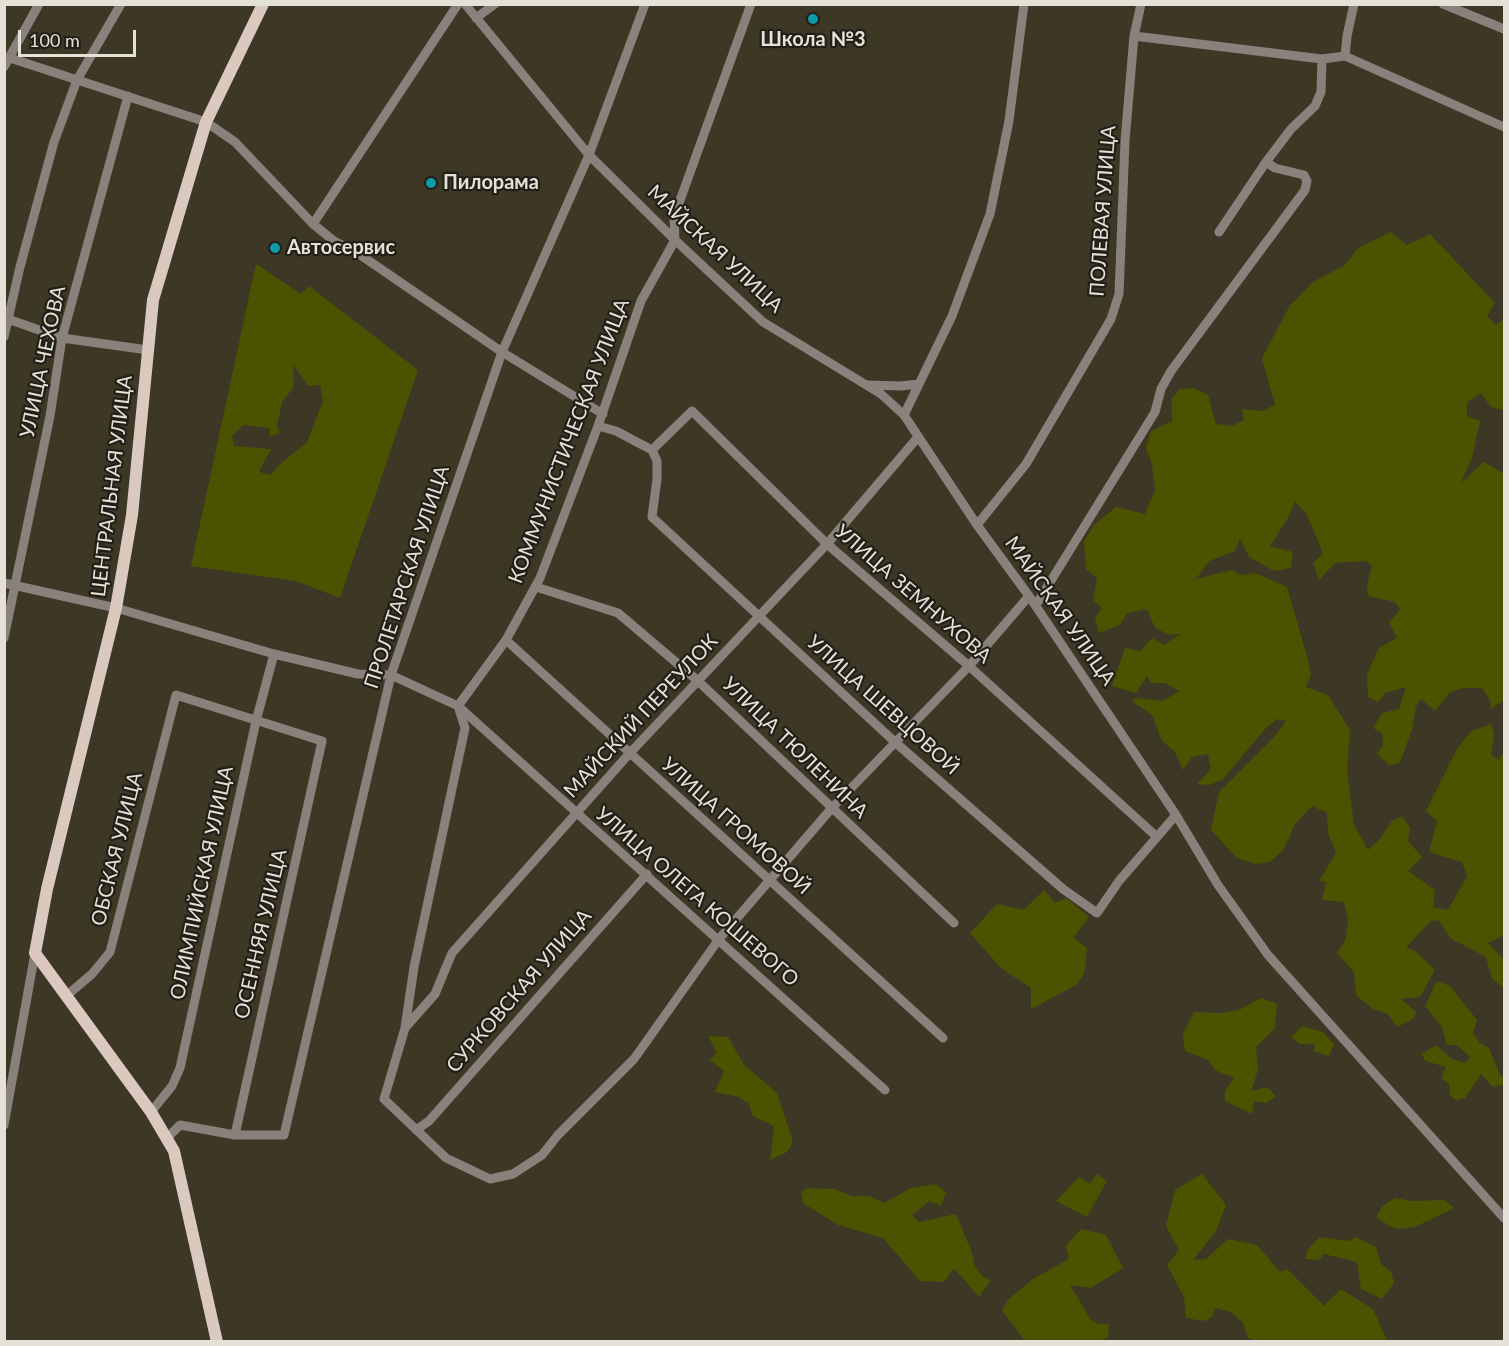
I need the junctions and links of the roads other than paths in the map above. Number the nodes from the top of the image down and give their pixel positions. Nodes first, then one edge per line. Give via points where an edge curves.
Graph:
1 (39, 4) edge
2 (121, 4) edge
3 (263, 4) edge
4 (458, 4) edge
5 (465, 4) edge
6 (495, 4) edge
7 (645, 4) edge
8 (751, 4) edge
9 (1024, 4) edge
10 (1141, 4) edge
11 (1354, 4) edge
12 (1443, 4) edge
13 (476, 18) junction
14 (1504, 29) edge
15 (1134, 36) junction
16 (1346, 56) junction
17 (1322, 58) junction
18 (7, 59) edge
19 (4, 67) edge
20 (77, 80) junction
21 (128, 96) junction
22 (206, 122) junction
23 (1504, 127) edge
24 (589, 155) junction
25 (1266, 162) junction
26 (313, 224) junction
27 (1219, 232) dead end
28 (675, 240) junction
29 (7, 319) edge
30 (4, 337) edge
31 (62, 338) junction
32 (148, 350) junction
33 (502, 352) junction
34 (919, 384) junction
35 (866, 385) junction
36 (603, 414) junction
37 (904, 415) junction
38 (598, 426) junction
39 (918, 437) junction
40 (652, 450) junction
41 (978, 525) junction
42 (827, 544) junction
43 (4, 583) edge
44 (16, 585) junction
45 (536, 587) junction
46 (1029, 596) junction
47 (1036, 605) junction
48 (116, 608) junction
49 (759, 616) junction
50 (4, 638) edge
51 (506, 640) junction
52 (274, 654) junction
53 (969, 666) junction
54 (391, 675) junction
55 (698, 681) junction
56 (458, 706) junction
57 (256, 721) junction
58 (896, 743) junction
59 (629, 754) junction
60 (831, 809) junction
61 (575, 814) junction
62 (1176, 815) junction
63 (1157, 837) junction
64 (647, 874) junction
65 (770, 880) junction
66 (954, 923) dead end
67 (719, 939) junction
68 (35, 953) junction
69 (66, 996) junction
70 (405, 1028) junction
71 (943, 1038) dead end
72 (885, 1090) dead end
73 (151, 1112) junction
74 (4, 1125) edge
75 (416, 1130) junction
76 (235, 1135) junction
77 (166, 1139) junction
78 (1504, 1218) edge
79 (217, 1341) edge

1 - 18 street
2 - 20 street
3 - 22 main road, ЦЕНТРАЛЬНАЯ УЛИЦА
4 - 26 street
5 - 13 street, МАЙСКАЯ УЛИЦА
6 - 13 street
7 - 24 street, ПРОЛЕТАРСКАЯ УЛИЦА
8 - 28 street, КОММУНИСТИЧЕСКАЯ УЛИЦА via 674,217
9 - 34 street via 1009,121 990,214 952,316
10 - 15 street, ПОЛЕВАЯ УЛИЦА
11 - 16 street
12 - 14 street
13 - 24 street, МАЙСКАЯ УЛИЦА
15 - 17 street
15 - 41 street, ПОЛЕВАЯ УЛИЦА via 1119,294 1112,320 1026,464
16 - 17 street
16 - 23 street
17 - 25 street via 1321,92 1315,106
18 - 19 street
18 - 20 street
20 - 21 street
20 - 29 street via 54,142
21 - 22 street
21 - 31 street, УЛИЦА ЧЕХОВА
22 - 26 street via 235,142
22 - 32 main road, ЦЕНТРАЛЬНАЯ УЛИЦА via 153,300
24 - 28 street, МАЙСКАЯ УЛИЦА
24 - 33 street, ПРОЛЕТАРСКАЯ УЛИЦА
25 - 27 street
25 - 47 street via 1304,175 1305,190 1171,371 1155,412
26 - 33 street
28 - 35 street, МАЙСКАЯ УЛИЦА via 763,322
28 - 36 street, КОММУНИСТИЧЕСКАЯ УЛИЦА via 641,301
29 - 30 street
29 - 31 street
31 - 32 street
31 - 44 street, УЛИЦА ЧЕХОВА
32 - 48 main road, ЦЕНТРАЛЬНАЯ УЛИЦА via 132,514
33 - 36 street
33 - 54 street, ПРОЛЕТАРСКАЯ УЛИЦА
34 - 35 street
34 - 37 street
35 - 37 street, МАЙСКАЯ УЛИЦА
36 - 38 street, КОММУНИСТИЧЕСКАЯ УЛИЦА
37 - 39 street, МАЙСКАЯ УЛИЦА
38 - 40 street
38 - 45 street, КОММУНИСТИЧЕСКАЯ УЛИЦА
39 - 41 street, МАЙСКАЯ УЛИЦА
39 - 42 street, МАЙСКИЙ ПЕРЕУЛОК
40 - 42 street, УЛИЦА ЗЕМНУХОВА via 692,411
40 - 49 street, УЛИЦА ШЕВЦОВОЙ via 657,461 657,479 651,517
41 - 46 street, МАЙСКАЯ УЛИЦА
42 - 49 street, МАЙСКИЙ ПЕРЕУЛОК
42 - 53 street, УЛИЦА ЗЕМНУХОВА
43 - 44 street
44 - 48 street
44 - 50 street, УЛИЦА ЧЕХОВА
45 - 51 street, КОММУНИСТИЧЕСКАЯ УЛИЦА
45 - 55 street, УЛИЦА ТЮЛЕНИНА via 618,613
46 - 47 street, МАЙСКАЯ УЛИЦА
46 - 53 street
47 - 62 street, МАЙСКАЯ УЛИЦА
48 - 52 street
48 - 68 main road, ЦЕНТРАЛЬНАЯ УЛИЦА
49 - 55 street, МАЙСКИЙ ПЕРЕУЛОК
49 - 58 street, УЛИЦА ШЕВЦОВОЙ
51 - 56 street, КОММУНИСТИЧЕСКАЯ УЛИЦА
51 - 59 street, УЛИЦА ГРОМОВОЙ
52 - 54 street via 358,674
52 - 57 street, ОЛИМПИЙСКАЯ УЛИЦА
53 - 58 street
53 - 63 street, УЛИЦА ЗЕМНУХОВА
54 - 56 street, УЛИЦА ОЛЕГА КОШЕВОГО
54 - 76 street, ПРОЛЕТАРСКАЯ УЛИЦА via 284,1135
55 - 59 street, МАЙСКИЙ ПЕРЕУЛОК
55 - 60 street, УЛИЦА ТЮЛЕНИНА
56 - 61 street, УЛИЦА ОЛЕГА КОШЕВОГО
56 - 70 street via 465,728
57 - 69 street, ОБСКАЯ УЛИЦА via 176,695 110,951 92,974
57 - 73 street, ОЛИМПИЙСКАЯ УЛИЦА via 180,1068 172,1086
57 - 76 street, ОСЕННЯЯ УЛИЦА via 322,741
58 - 60 street
58 - 63 street, УЛИЦА ШЕВЦОВОЙ via 1055,882 1097,913
59 - 61 street, МАЙСКИЙ ПЕРЕУЛОК
59 - 65 street, УЛИЦА ГРОМОВОЙ
60 - 65 street
60 - 66 street, УЛИЦА ТЮЛЕНИНА
61 - 64 street, УЛИЦА ОЛЕГА КОШЕВОГО
61 - 70 street, МАЙСКИЙ ПЕРЕУЛОК via 452,953 435,994
62 - 63 street
62 - 78 street, МАЙСКАЯ УЛИЦА via 1218,885 1268,955
64 - 67 street, УЛИЦА ОЛЕГА КОШЕВОГО
64 - 75 street, СУРКОВСКАЯ УЛИЦА via 429,1121
65 - 67 street
65 - 71 street, УЛИЦА ГРОМОВОЙ
67 - 72 street, УЛИЦА ОЛЕГА КОШЕВОГО
67 - 75 street via 633,1059 542,1155 513,1174 490,1179 446,1158
68 - 69 main road
68 - 74 street, ЦЕНТРАЛЬНАЯ УЛИЦА
69 - 73 main road
70 - 75 street via 384,1099
73 - 77 main road
76 - 77 street via 180,1125
77 - 79 main road via 174,1150

